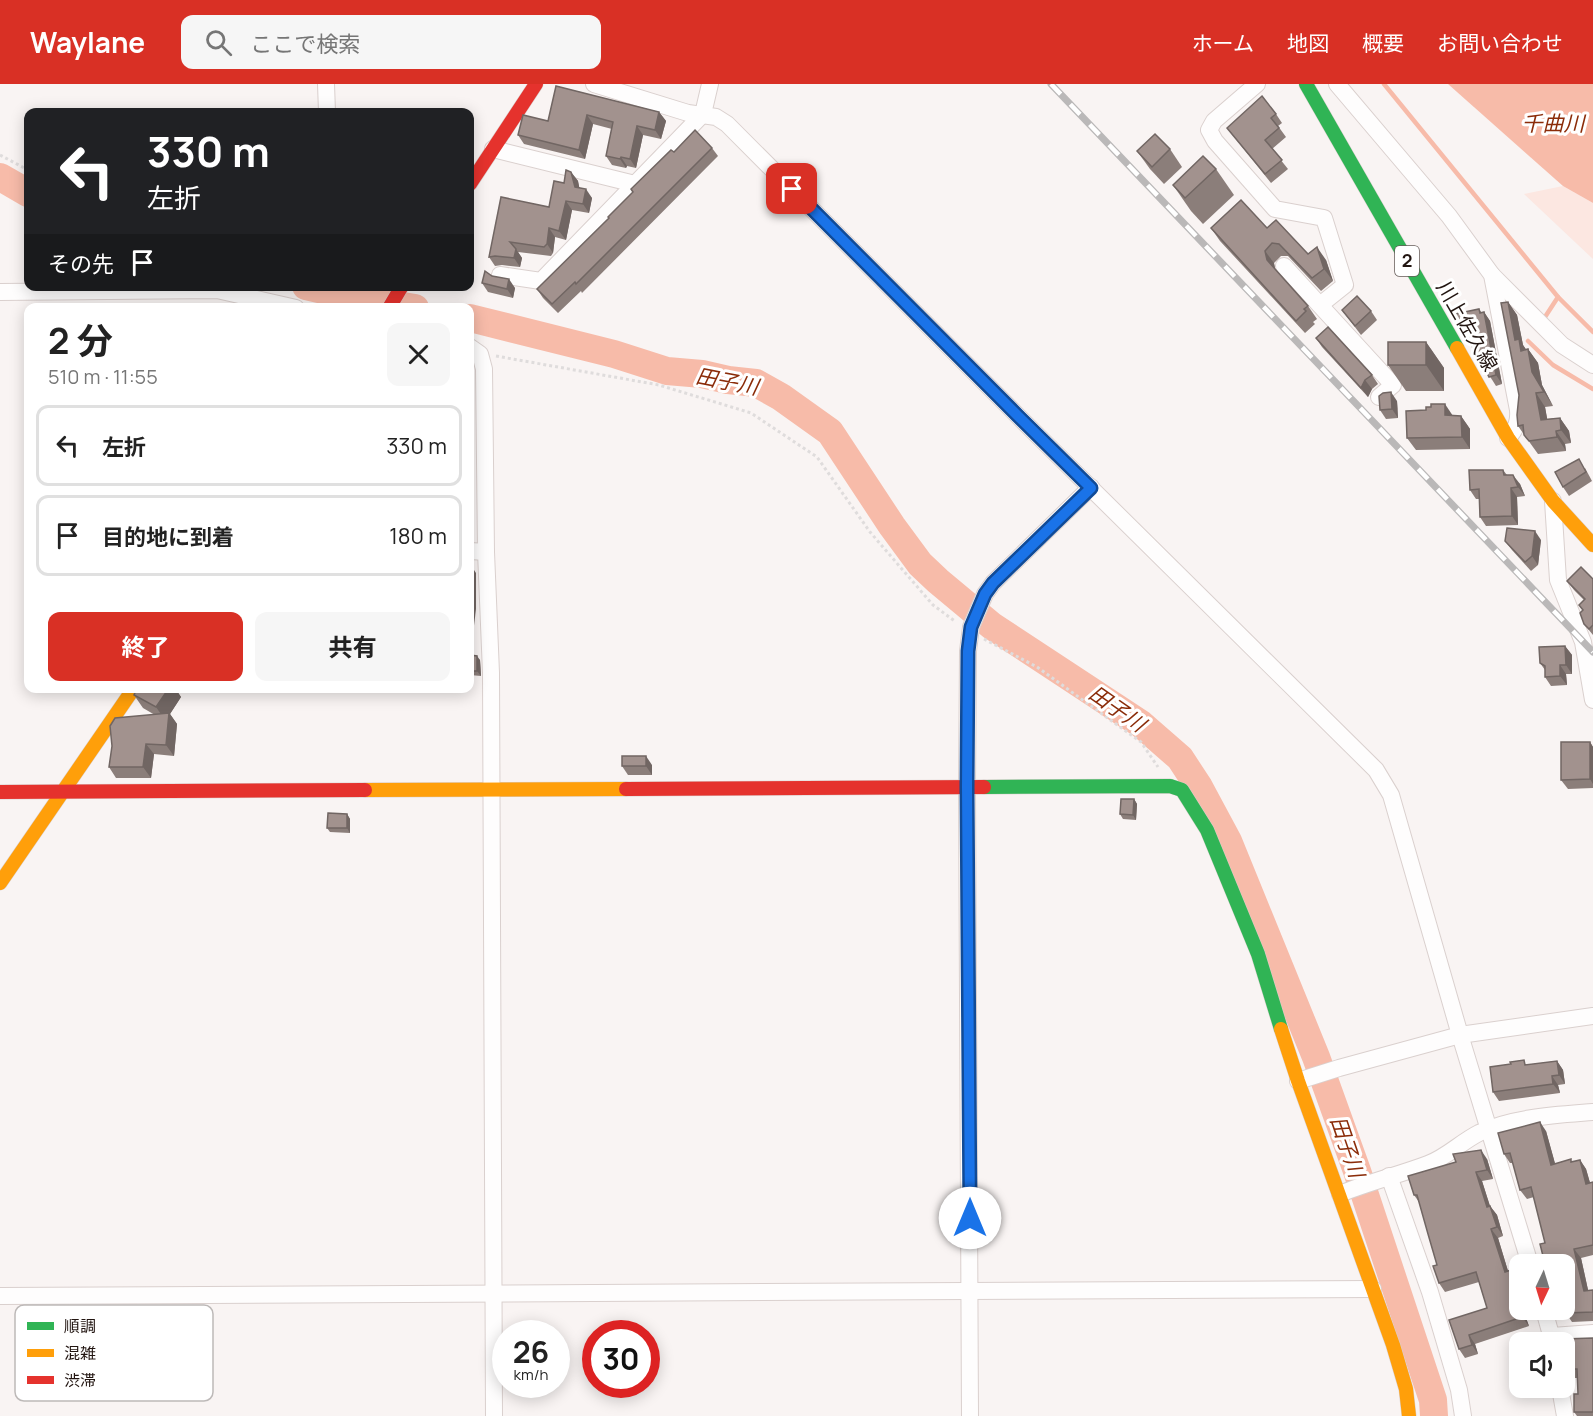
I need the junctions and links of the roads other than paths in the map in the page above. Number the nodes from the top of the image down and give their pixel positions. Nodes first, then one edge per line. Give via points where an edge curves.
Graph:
1 (326, 84) edge
2 (536, 84) edge
3 (594, 84) edge
4 (710, 84) edge
5 (1257, 84) edge
6 (1306, 84) edge
7 (1337, 84) edge
8 (327, 108) edge
9 (703, 114) junction
10 (493, 149) junction
11 (474, 178) edge
12 (635, 184) junction
13 (1284, 266) dead end
14 (500, 275) edge
15 (1492, 275) junction
16 (108, 291) edge
17 (221, 291) edge
18 (0, 292) edge
19 (274, 303) edge
20 (1320, 305) junction
21 (475, 350) edge
22 (1593, 365) edge
23 (1379, 397) edge
24 (1508, 438) junction
25 (1091, 488) junction
26 (1553, 501) junction
27 (1593, 545) edge
28 (478, 552) edge
29 (131, 693) edge
30 (1593, 699) edge
31 (967, 787) junction
32 (492, 791) junction
33 (0, 792) edge
34 (64, 792) junction
35 (0, 883) edge
36 (1593, 1016) edge
37 (1460, 1035) junction
38 (1303, 1080) junction
39 (1593, 1112) edge
40 (1488, 1130) junction
41 (1382, 1178) junction
42 (1344, 1192) junction
43 (1527, 1254) edge
44 (1373, 1289) junction
45 (970, 1290) junction
46 (494, 1295) junction
47 (0, 1296) edge
48 (1593, 1333) edge
49 (1575, 1336) edge
50 (1562, 1398) edge
51 (494, 1416) edge
52 (970, 1416) edge
53 (1409, 1416) edge
54 (1463, 1416) edge
55 (1565, 1416) edge

1 - 8 street
2 - 10 street
3 - 9 street via 688,113
4 - 9 street
5 - 20 street via 1209,130 1275,209 1324,218 1345,285
6 - 24 street, 川上佐久線 / 2
7 - 15 street via 1419,178
9 - 12 street
9 - 25 street via 727,124
10 - 11 street
10 - 12 street
12 - 14 street via 541,281
13 - 20 street
15 - 22 street via 1562,345
15 - 24 street via 1519,420
16 - 18 street
17 - 19 street
20 - 23 street via 1394,384
21 - 28 street via 484,369
24 - 26 street, 川上佐久線 / 2
25 - 31 street via 985,594 971,629
25 - 37 street via 1376,770 1391,795
26 - 27 street, 川上佐久線 / 2
26 - 30 street via 1558,580 1583,642
28 - 32 street via 491,673
29 - 34 street
31 - 32 street
31 - 38 street via 1170,786 1182,790 1207,830 1258,954
31 - 45 street
32 - 34 street
32 - 46 street
33 - 34 street
34 - 35 street
36 - 37 street
37 - 38 street
37 - 40 street
38 - 42 street
39 - 40 street via 1530,1119
40 - 41 street via 1429,1164
40 - 43 street
41 - 42 street
41 - 54 street via 1430,1292
42 - 44 street
44 - 45 street
44 - 53 street via 1401,1370
45 - 46 street
45 - 52 street
46 - 47 street
46 - 51 street
48 - 49 street
50 - 55 street

